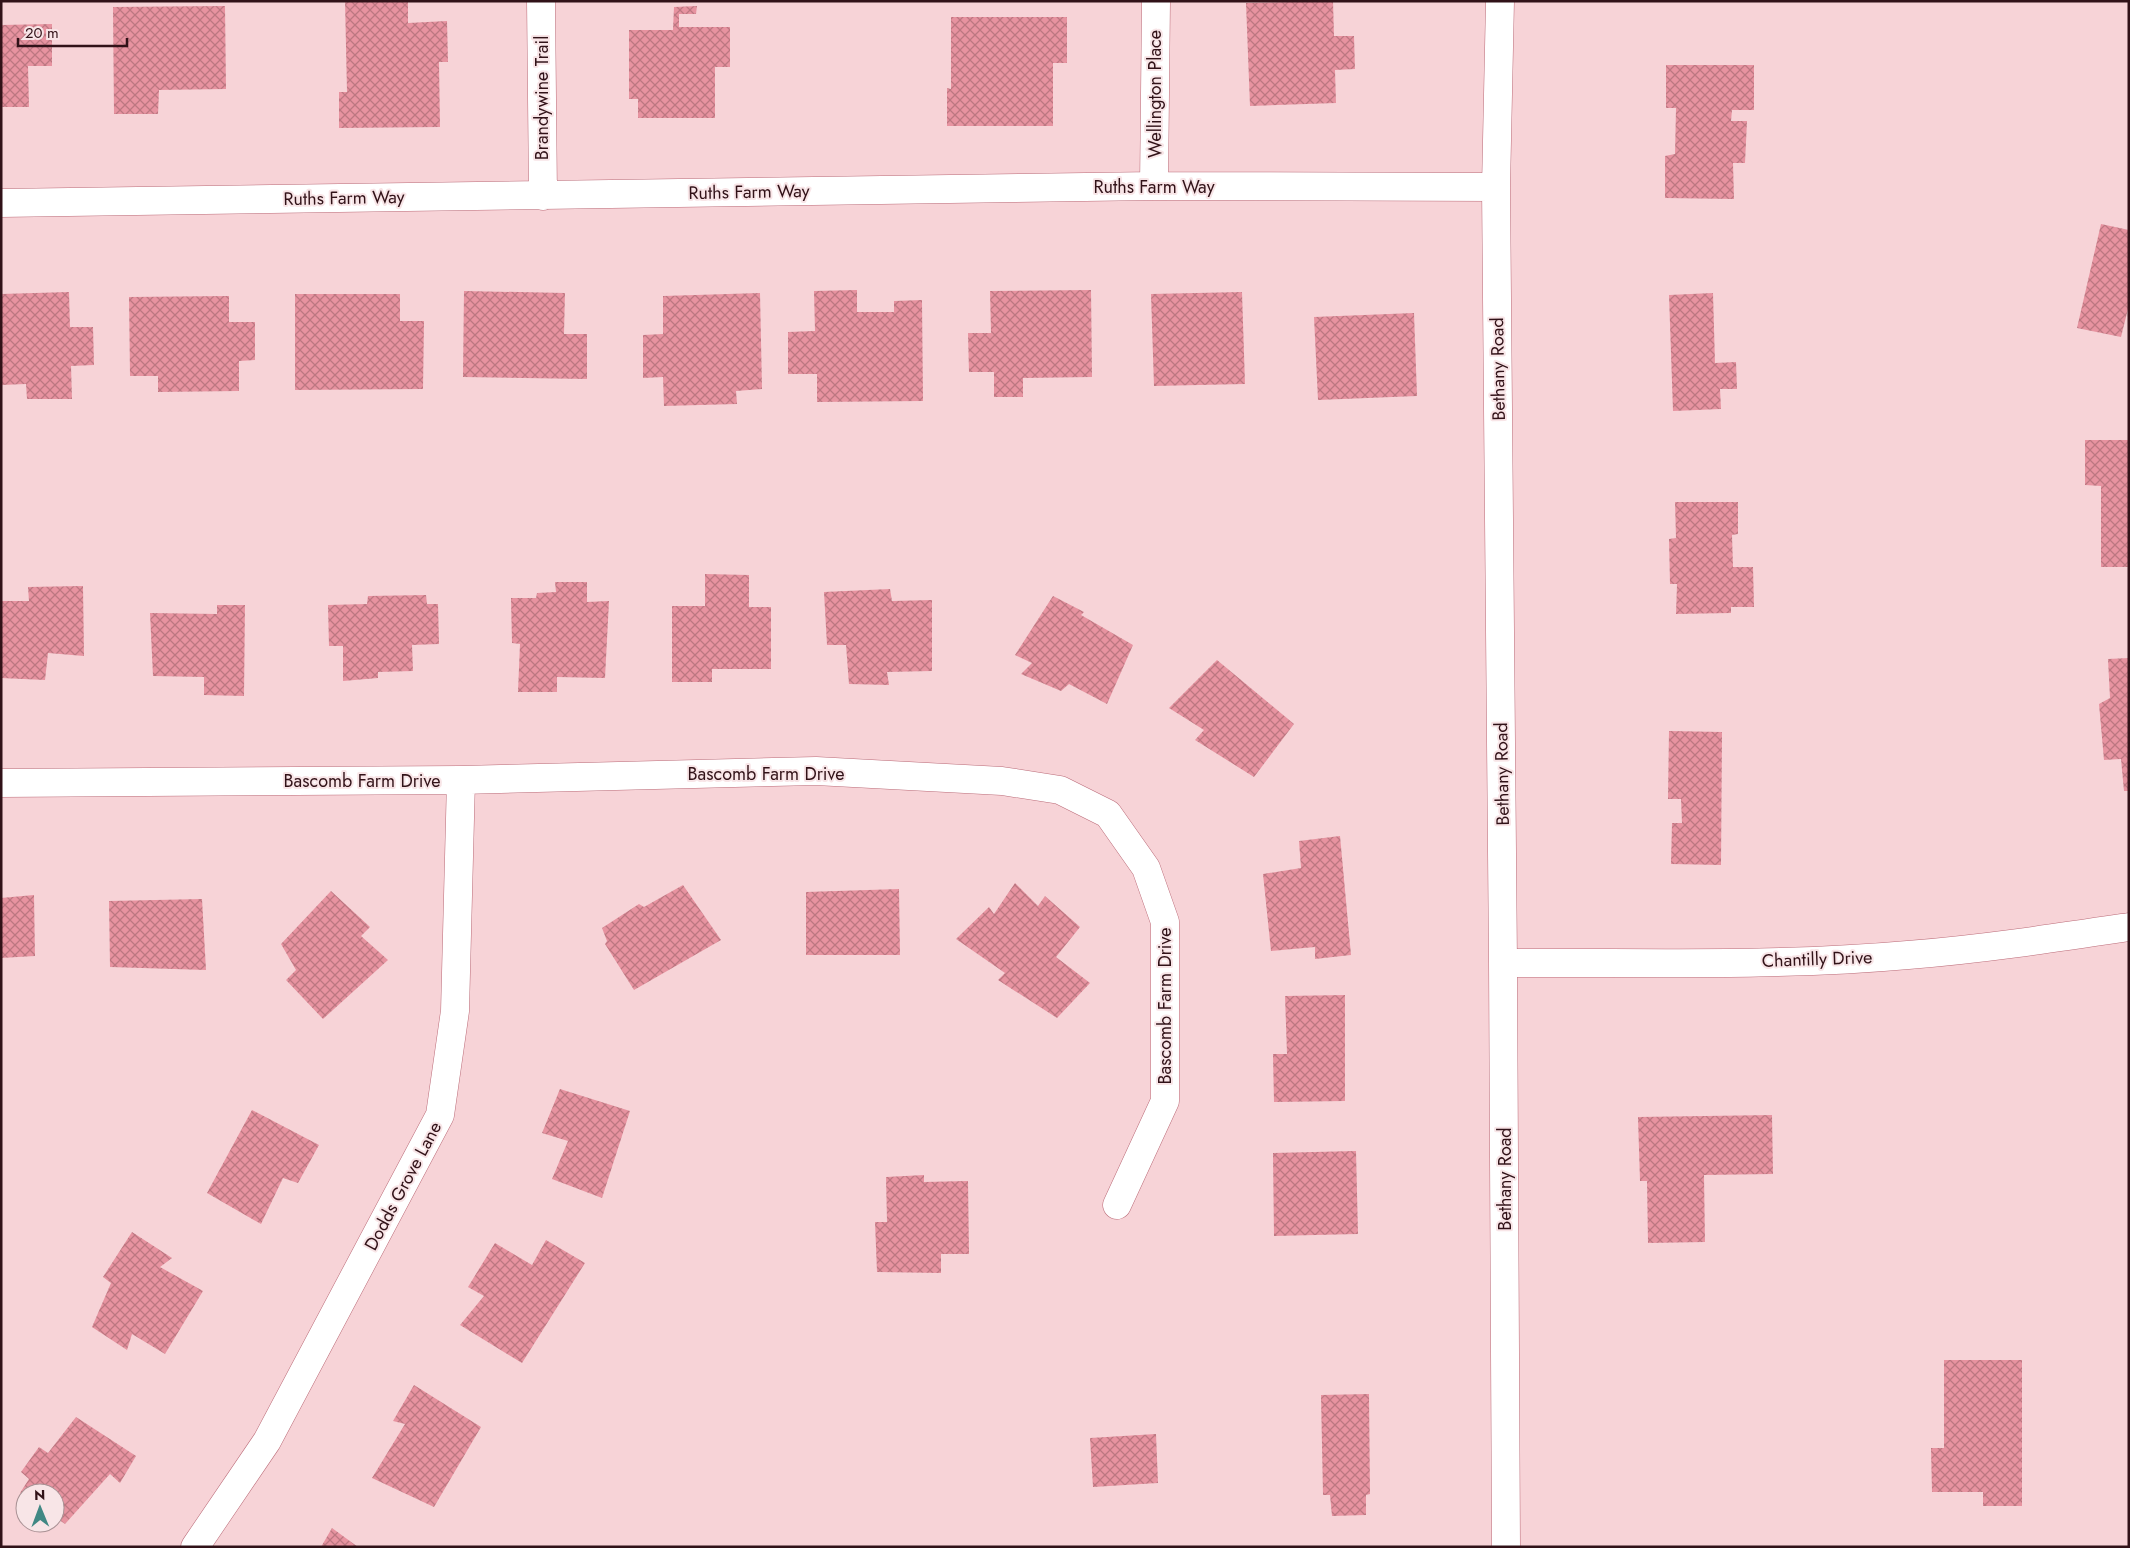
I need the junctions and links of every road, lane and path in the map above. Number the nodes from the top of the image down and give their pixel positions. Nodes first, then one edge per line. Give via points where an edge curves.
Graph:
1 (542, 1) edge
2 (1156, 1) edge
3 (1500, 1) edge
4 (1154, 186) junction
5 (1496, 187) junction
6 (543, 196) junction
7 (1, 203) edge
8 (461, 780) junction
9 (1, 784) edge
10 (2129, 927) edge
11 (1504, 963) junction
12 (1118, 1205) dead end
13 (195, 1547) edge
14 (1506, 1547) edge

1 - 6 street, Brandywine Trail
2 - 4 street, Wellington Place
3 - 5 street, Bethany Road
4 - 5 street, Ruths Farm Way
4 - 6 street, Ruths Farm Way
5 - 11 street, Bethany Road
6 - 7 street, Ruths Farm Way
8 - 9 street, Bascomb Farm Drive
8 - 12 street, Bascomb Farm Drive via 816,771 855,773 1002,781 1060,790 1108,814 1146,868 1165,922 1165,1101
8 - 13 street, Dodds Grove Lane via 455,1011 440,1115 267,1442
10 - 11 street, Chantilly Drive via 2040,941 1906,955 1764,962
11 - 14 street, Bethany Road

